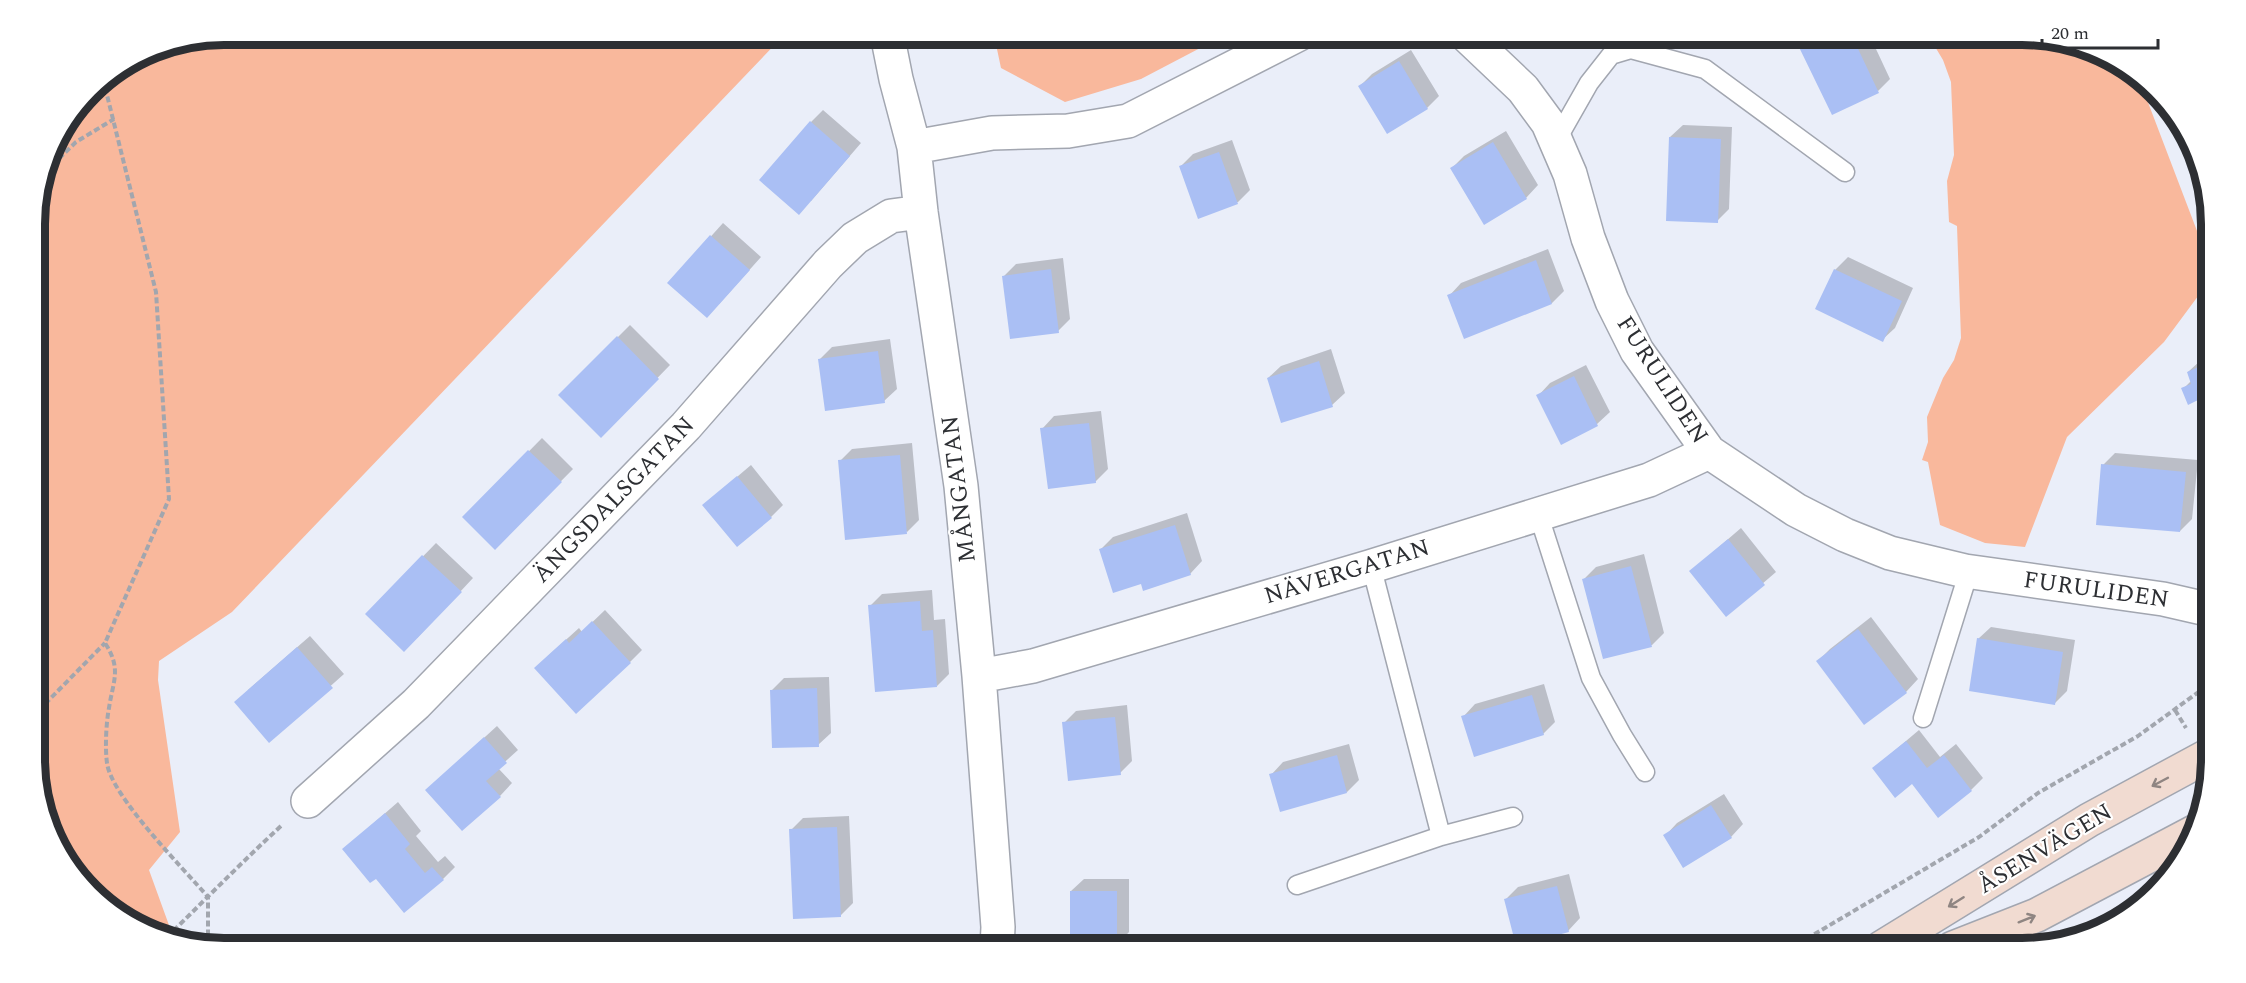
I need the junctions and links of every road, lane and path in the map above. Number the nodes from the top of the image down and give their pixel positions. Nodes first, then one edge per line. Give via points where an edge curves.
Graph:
1 (889, 45) edge
2 (1277, 45) edge
3 (1477, 45) edge
4 (106, 89) edge
5 (114, 119) junction
6 (1556, 141) junction
7 (914, 147) junction
8 (57, 160) edge
9 (1845, 172) dead end
10 (921, 212) junction
11 (1708, 452) junction
12 (1538, 513) junction
13 (1371, 565) junction
14 (1969, 571) junction
15 (2201, 608) edge
16 (105, 643) junction
17 (979, 676) junction
18 (2201, 690) edge
19 (45, 703) edge
20 (1923, 718) dead end
21 (2201, 759) edge
22 (1645, 772) dead end
23 (308, 801) joint
24 (1513, 817) dead end
25 (1441, 836) junction
26 (2182, 838) edge
27 (1297, 885) dead end
28 (208, 897) junction
29 (173, 931) edge
30 (208, 937) edge
31 (997, 938) edge
32 (1808, 938) edge
33 (1897, 938) edge
34 (1978, 938) edge

1 - 7 street, MÅNGATAN
2 - 7 street via 1128,121 1068,131 992,133
3 - 6 street, FURULIDEN via 1523,88
4 - 5 path
5 - 8 path via 76,142
5 - 16 path via 156,292 169,499
6 - 9 lane via 1589,83 1611,55 1630,49 1705,69
6 - 11 street, FURULIDEN via 1612,301 1638,351
7 - 10 street, MÅNGATAN
10 - 17 street, MÅNGATAN via 961,486
10 - 23 street, ÄNGSDALSGATAN via 891,216 855,238 834,258 678,434 416,704
11 - 12 street, NÄVERGATAN via 1649,480
11 - 14 street, FURULIDEN via 1796,510 1845,535 1890,553
12 - 13 street, NÄVERGATAN
12 - 22 lane via 1591,678
13 - 17 street, NÄVERGATAN via 1033,666
13 - 25 lane
14 - 15 street, FURULIDEN
14 - 20 lane
16 - 19 path
16 - 28 path via 113,655 117,674 108,710 107,765 121,796
17 - 31 street, MÅNGATAN
18 - 32 path via 2138,736 2038,793 1979,837
21 -> 33 street, ÅSENVÄGEN via 2089,820
23 - 28 path
24 - 25 lane
25 - 27 lane
34 -> 26 street, ÅSENVÄGEN via 2037,915
28 - 29 path
28 - 30 path

